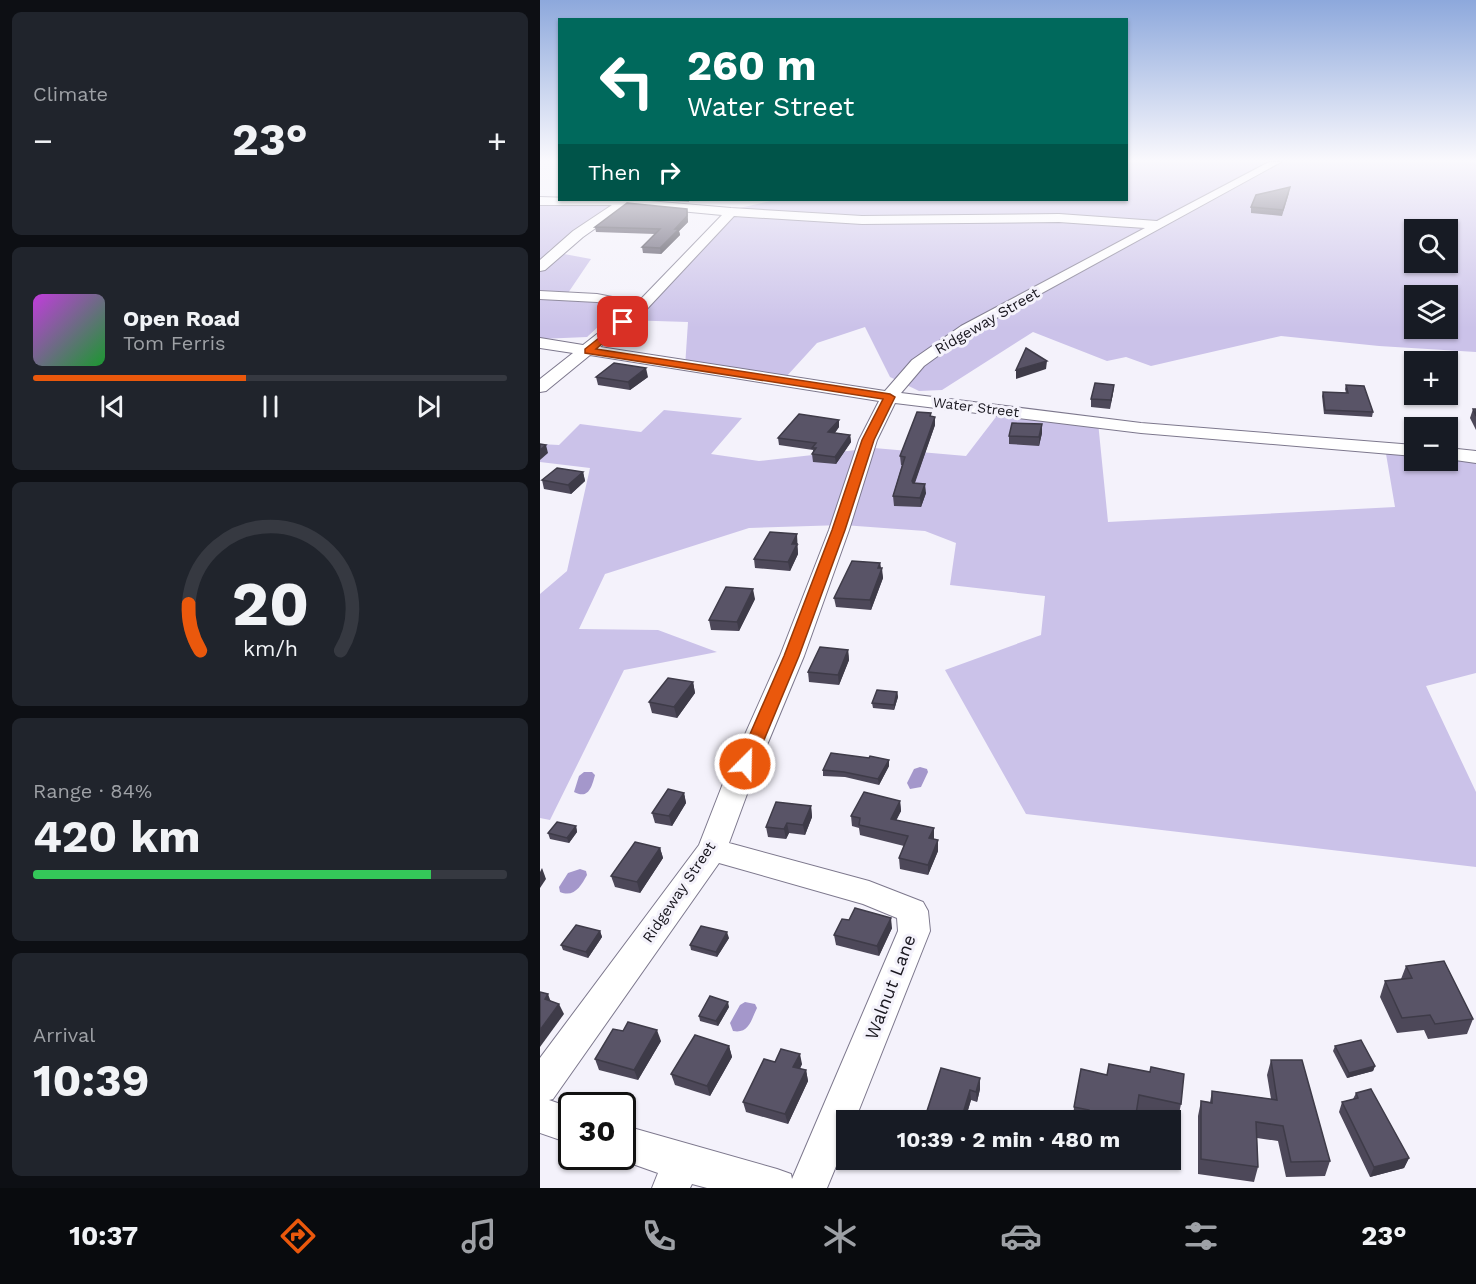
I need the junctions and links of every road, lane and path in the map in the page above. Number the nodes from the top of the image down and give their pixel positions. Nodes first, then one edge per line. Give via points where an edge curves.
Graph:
1 (602, 217) edge
2 (726, 217) edge
3 (820, 217) edge
4 (1174, 217) edge
5 (1160, 225) junction
6 (540, 267) edge
7 (540, 295) edge
8 (641, 307) junction
9 (540, 343) edge
10 (588, 351) junction
11 (540, 370) edge
12 (562, 371) junction
13 (540, 387) edge
14 (890, 397) junction
15 (1404, 450) edge
16 (1458, 455) edge
17 (1476, 456) edge
18 (712, 850) junction
19 (540, 1087) edge
20 (540, 1115) edge
21 (558, 1121) edge
22 (636, 1151) edge
23 (676, 1175) edge
24 (777, 1188) edge
25 (808, 1188) edge

1 - 6 street
2 - 8 street
3 - 5 street via 1059,218
4 - 5 street, Ridgeway Street
5 - 14 street, Ridgeway Street via 966,329 918,363
7 - 8 street via 597,298
8 - 10 street
9 - 10 street, Water Street
10 - 12 street
10 - 14 street, Water Street
11 - 12 street
12 - 13 street
14 - 15 street, Water Street via 1141,428
14 - 18 street, Ridgeway Street via 868,440 792,656
16 - 17 street
18 - 19 street, Ridgeway Street
18 - 25 street, Walnut Lane via 869,893 912,911 914,931 902,964
20 - 21 street
22 - 23 street
23 - 24 street

